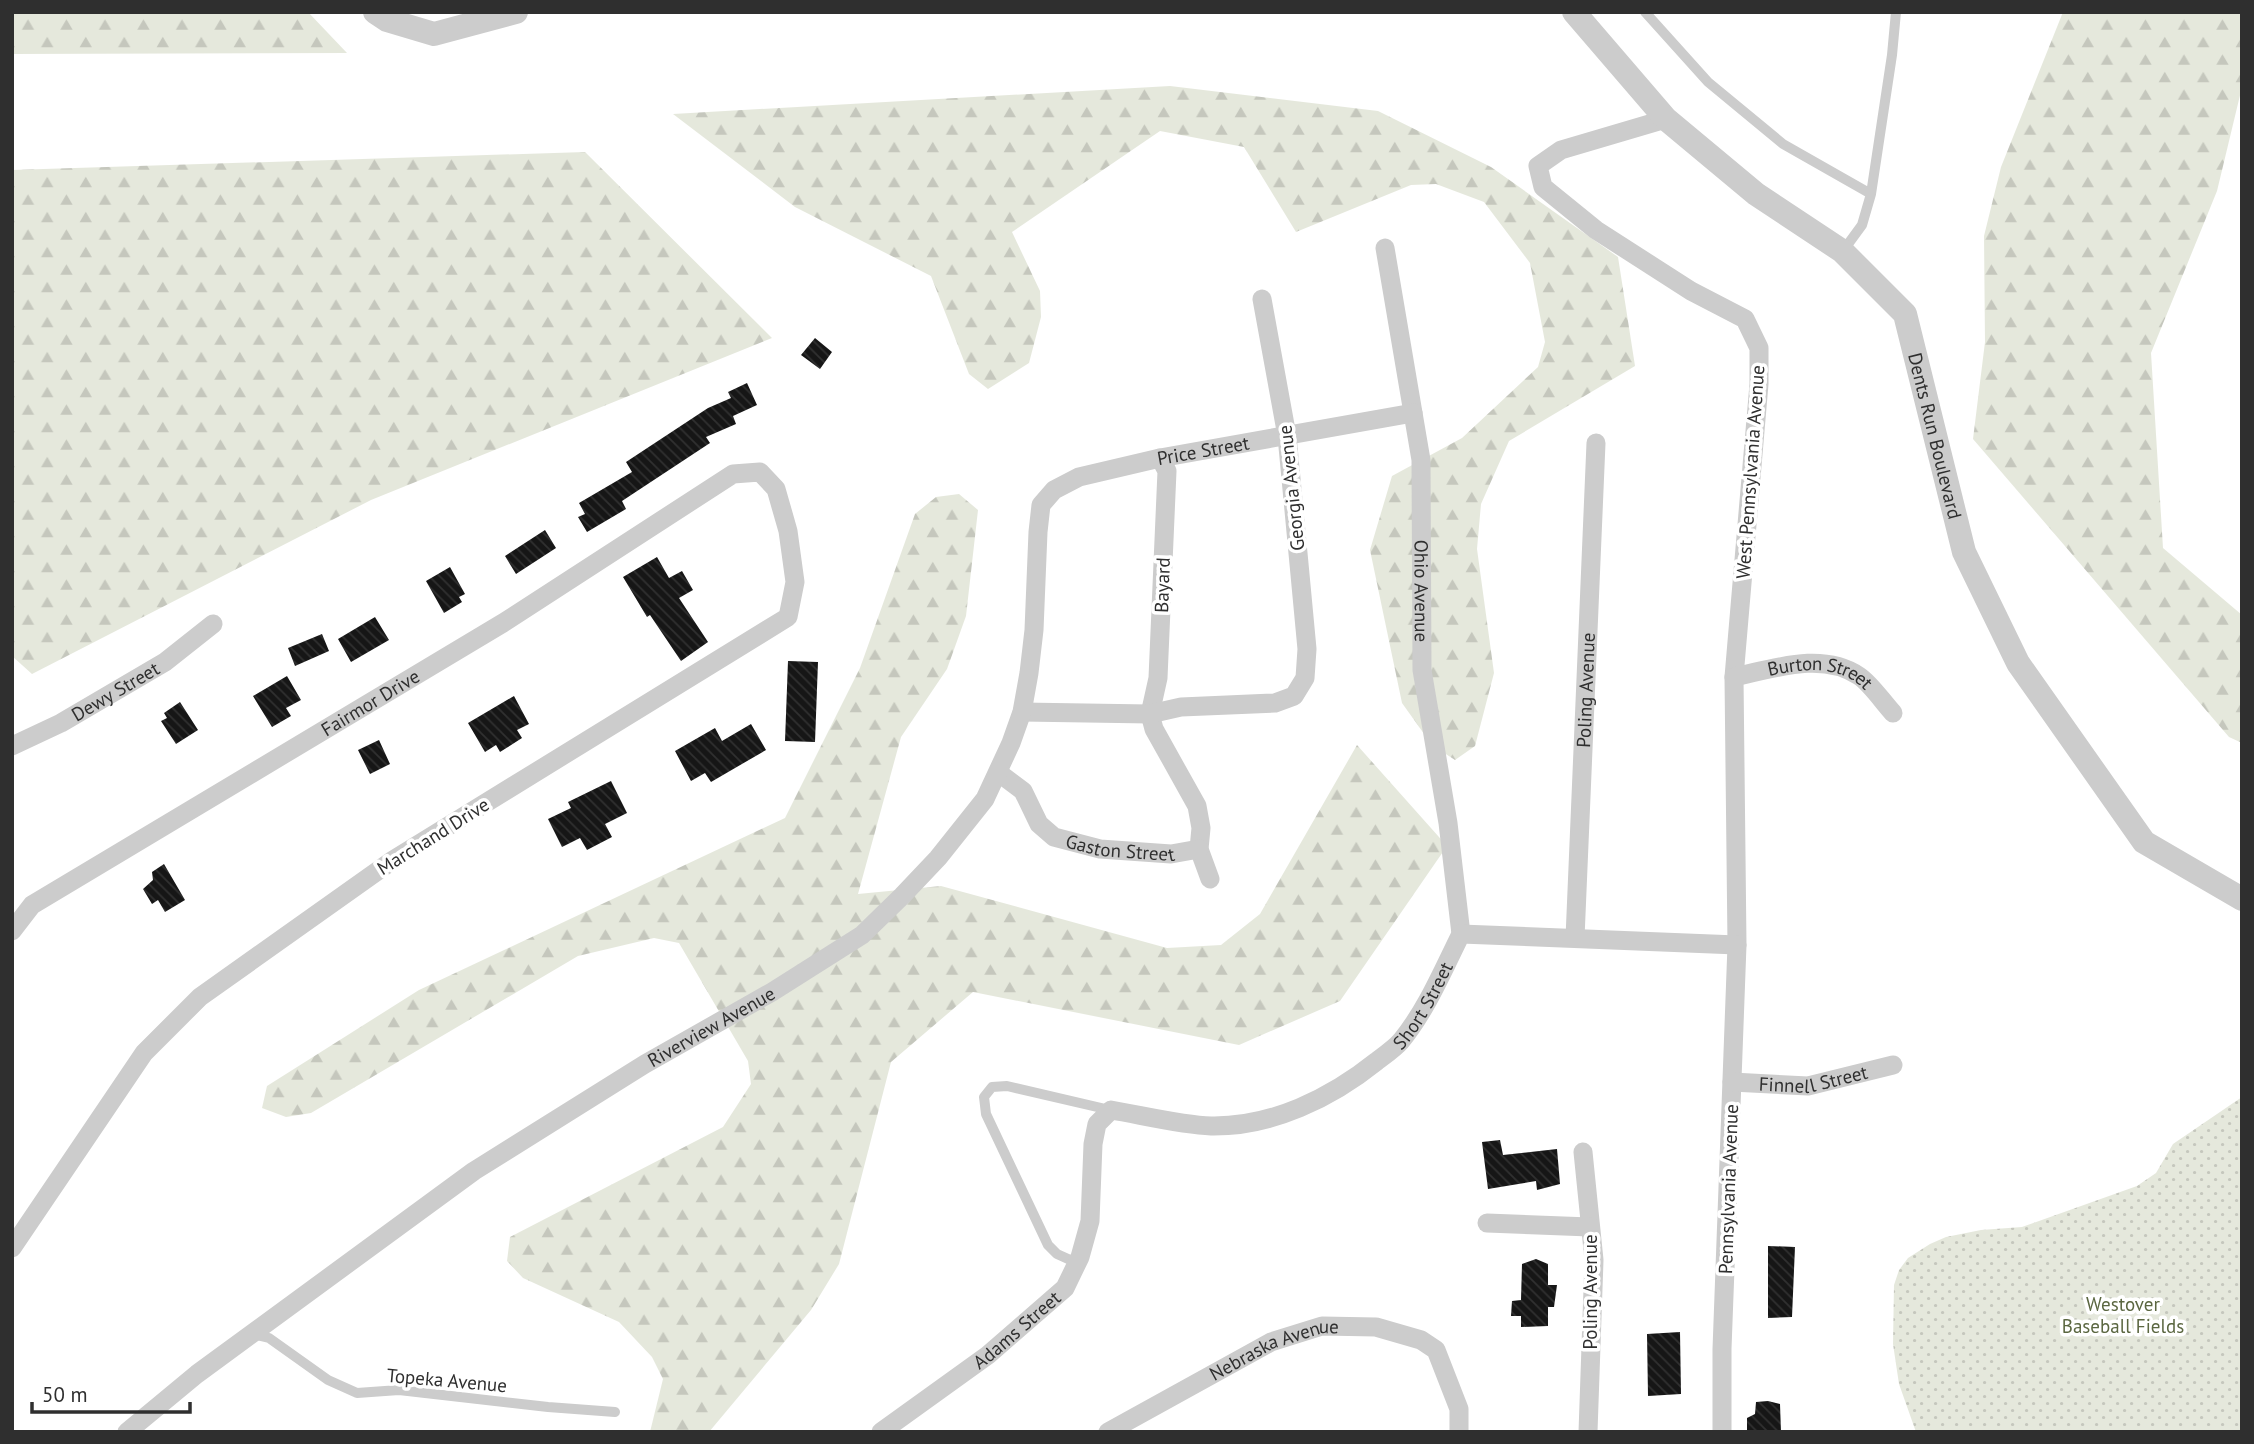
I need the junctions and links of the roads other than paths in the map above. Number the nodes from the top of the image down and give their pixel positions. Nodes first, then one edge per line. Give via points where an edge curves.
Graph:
1 (374, 12) edge
2 (516, 12) edge
3 (1645, 12) edge
4 (1896, 12) edge
5 (1582, 18) edge
6 (1666, 119) junction
7 (1871, 194) junction
8 (1385, 248) dead end
9 (1842, 251) junction
10 (1262, 299) dead end
11 (1413, 413) junction
12 (1287, 436) junction
13 (1596, 443) dead end
14 (1160, 458) junction
15 (733, 474) joint
16 (1079, 477) joint
17 (213, 624) dead end
18 (1734, 677) junction
19 (1022, 712) junction
20 (1893, 712) dead end
21 (1150, 714) junction
22 (12, 746) edge
23 (999, 773) junction
24 (1199, 849) junction
25 (1210, 879) dead end
26 (2242, 900) edge
27 (12, 931) edge
28 (1461, 934) junction
29 (1575, 938) junction
30 (1737, 945) junction
31 (1893, 1065) dead end
32 (1732, 1082) junction
33 (1111, 1110) junction
34 (1583, 1152) dead end
35 (1487, 1223) dead end
36 (1590, 1227) junction
37 (12, 1248) edge
38 (1077, 1263) junction
39 (251, 1334) junction
40 (615, 1412) dead end
41 (129, 1431) edge
42 (881, 1432) edge
43 (1108, 1432) edge
44 (1459, 1432) edge
45 (1588, 1432) edge
46 (1722, 1432) edge

1 - 2 street via 434,34
3 - 7 lane via 1708,82 1783,144
4 - 7 lane
5 - 6 street, Dents Run Boulevard
6 - 9 street, Dents Run Boulevard via 1756,194
6 - 18 street, West Pennsylvania Avenue via 1561,150 1538,166 1543,187 1597,230 1691,291 1745,318 1759,348
7 - 9 lane via 1861,225
8 - 11 street, Ohio Avenue
9 - 26 street, Dents Run Boulevard via 1905,314 1964,552 2018,663 2144,842
10 - 12 street, Georgia Avenue
11 - 12 street, Price Street
11 - 28 street, Ohio Avenue via 1421,460 1422,670 1448,822
12 - 14 street, Price Street
12 - 21 street, Georgia Avenue via 1307,649 1305,678 1294,696 1275,703 1181,707
13 - 29 street, Poling Avenue
14 - 16 street, Price Street
14 - 21 street, Bayard via 1167,471 1163,585 1158,678
15 - 27 street, Fairmor Drive via 503,623 32,905
15 - 37 street, Marchand Drive via 760,472 776,489 795,582 788,617 393,860 200,998 144,1053
16 - 19 street, Riverview Avenue via 1054,491 1041,505 1034,630
17 - 22 street, Dewy Street via 165,662
18 - 20 street, Burton Street via 1809,663 1836,665 1860,676
18 - 30 street, West Pennsylvania Avenue
19 - 21 street
19 - 23 street, Riverview Avenue
21 - 24 street via 1197,806
23 - 24 street, Gaston Street via 1023,791 1039,824 1054,837 1100,849 1171,854
23 - 39 street, Riverview Avenue via 985,799 938,858 862,935 474,1171
24 - 25 street, Gaston Street
28 - 29 street
28 - 33 street, Short Street via 1432,994 1400,1042 1318,1100 1260,1120 1210,1126
29 - 30 street
30 - 32 street, Pennsylvania Avenue
31 - 32 street, Finnell Street via 1808,1086
32 - 46 street, Pennsylvania Avenue
33 - 38 street, Adams Street via 1097,1124 1090,1221
33 - 38 lane via 1007,1086 992,1087 984,1097 986,1114 1048,1245
34 - 36 street, Poling Avenue
35 - 36 street
36 - 45 street, Poling Avenue via 1594,1260
38 - 42 street, Adams Street via 1065,1288 988,1355
39 - 40 lane, Topeka Avenue via 269,1338 328,1380 357,1393 399,1390
39 - 41 street, Riverview Avenue
43 - 44 street, Nebraska Avenue via 1271,1342 1322,1325 1376,1327 1421,1340 1436,1350 1459,1409

